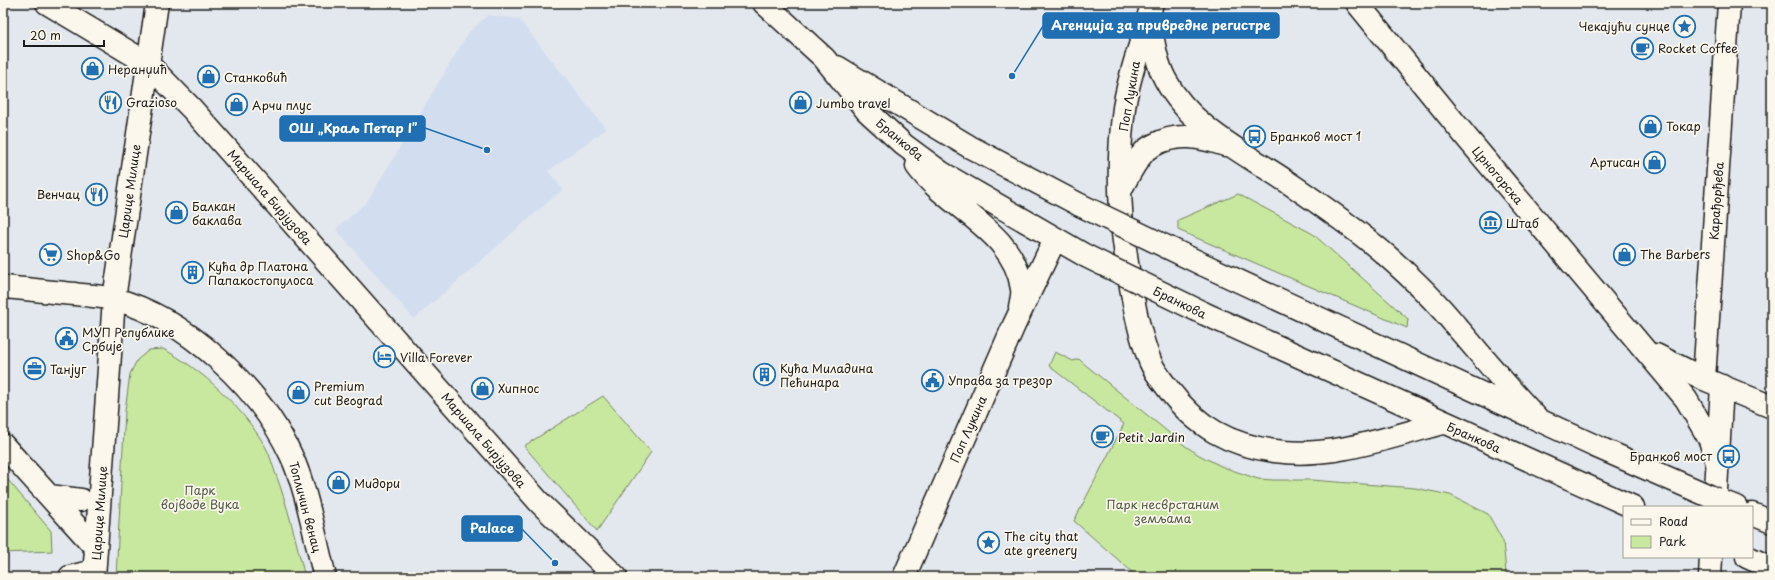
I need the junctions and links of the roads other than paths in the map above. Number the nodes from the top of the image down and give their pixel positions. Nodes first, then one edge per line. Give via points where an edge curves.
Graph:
1 (47, 3) edge
2 (157, 3) edge
3 (764, 3) edge
4 (1357, 3) edge
5 (1729, 3) edge
6 (1151, 10) edge
7 (824, 58) junction
8 (147, 63) junction
9 (904, 145) junction
10 (1232, 147) junction
11 (1121, 191) junction
12 (1055, 239) junction
13 (3, 287) edge
14 (114, 299) junction
15 (1020, 313) junction
16 (1642, 345) junction
17 (1713, 383) junction
18 (1772, 407) edge
19 (1540, 421) junction
20 (1443, 423) junction
21 (3, 445) edge
22 (1717, 463) junction
23 (48, 496) junction
24 (81, 500) dead end
25 (1630, 506) edge
26 (1714, 506) edge
27 (1734, 506) edge
28 (1753, 514) edge
29 (1772, 522) edge
30 (96, 548) junction
31 (1711, 558) edge
32 (1749, 558) edge
33 (1772, 568) edge
34 (94, 574) edge
35 (70, 577) edge
36 (324, 577) edge
37 (616, 577) edge
38 (904, 577) edge
39 (1710, 577) edge

1 - 8 street, Маршала Бирјузова
2 - 8 street, Царице Милице
3 - 7 street, Бранкова
4 - 16 street, Црногорска via 1613,314
5 - 17 street, Карађорђева
6 - 10 street via 1159,66 1166,80 1194,117
6 - 11 street, Поп Лукина via 1137,52 1124,106 1120,153
7 - 9 street, Бранкова via 867,111
7 - 19 street, Бранкова, bridge via 970,147 1080,204 1204,265
8 - 14 street, Царице Милице
8 - 37 street, Маршала Бирјузова via 192,109 539,502
9 - 12 street, Бранкова via 942,173
9 - 15 street via 933,184 989,231 1011,256 1023,290
10 - 11 street via 1205,138 1191,137 1174,137 1159,142 1145,151 1131,170
10 - 19 street via 1316,202 1386,255 1456,324 1513,394
11 - 20 street, Поп Лукина via 1123,238 1136,319 1150,362 1176,400 1192,417 1228,439 1253,448 1297,453 1337,450
12 - 15 street, Поп Лукина
12 - 20 street, Бранкова, bridge via 1203,313
13 - 14 street, Топличин венац
14 - 30 street, Царице Милице
14 - 36 street, Топличин венац via 145,311 199,342 225,364 262,407 288,448 301,481
15 - 38 street, Поп Лукина
16 - 17 street, Црногорска via 1662,358
16 - 22 street, Црногорска via 1686,399 1710,440
17 - 18 street
17 - 22 street, Карађорђева
19 - 27 street, Бранкова, bridge
20 - 25 street, Бранкова
21 - 23 street
22 - 26 street, Карађорђева
23 - 24 street
23 - 30 street
28 - 29 street
30 - 34 street, Царице Милице
31 - 39 street
32 - 33 street
34 - 35 street

